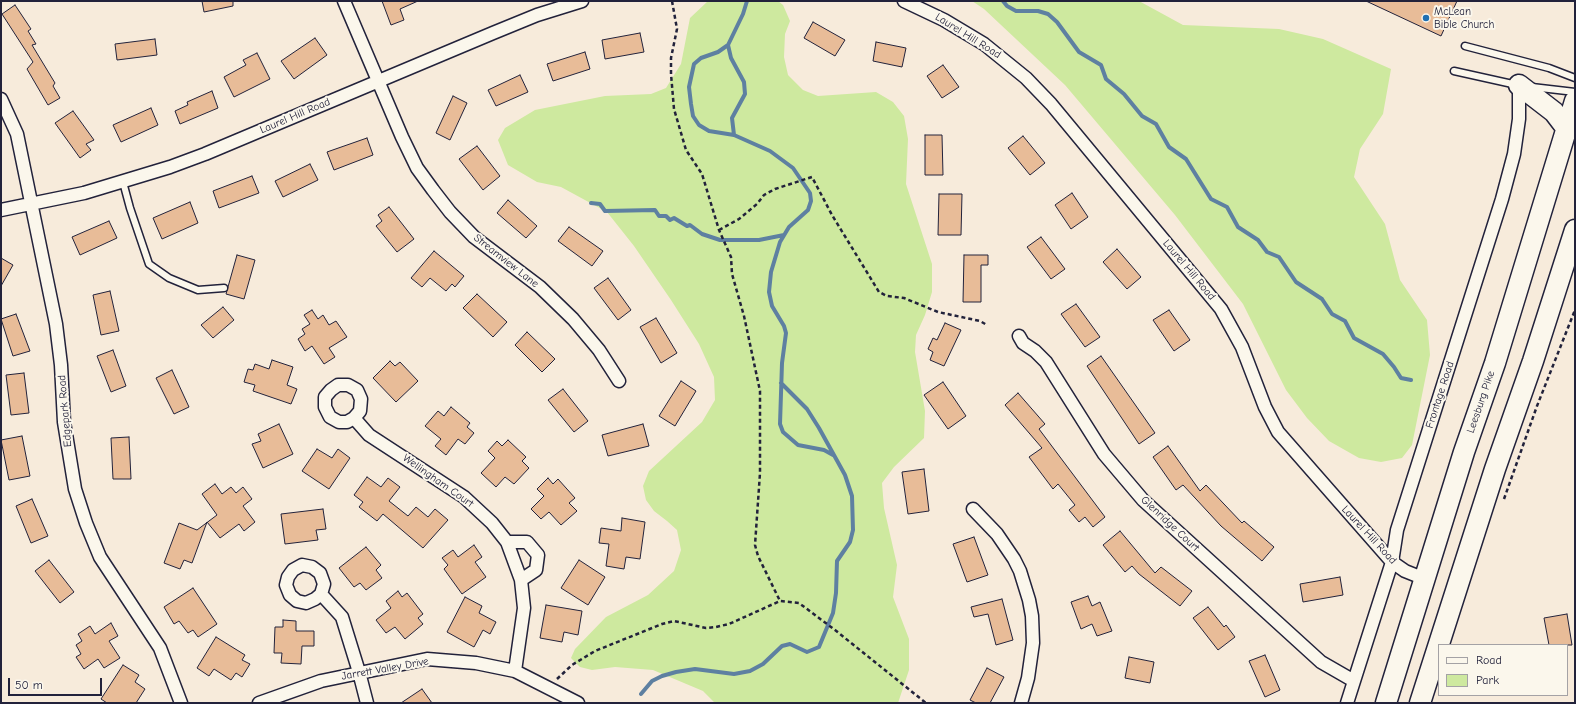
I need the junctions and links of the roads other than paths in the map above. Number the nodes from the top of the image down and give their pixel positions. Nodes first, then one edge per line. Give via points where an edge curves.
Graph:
1 (344, 1) edge
2 (582, 1) edge
3 (904, 1) edge
4 (1464, 46) dead end
5 (1454, 71) dead end
6 (1575, 78) edge
7 (377, 81) junction
8 (1519, 86) junction
9 (1575, 92) edge
10 (1, 99) edge
11 (1575, 101) edge
12 (1567, 129) junction
13 (124, 182) junction
14 (32, 204) junction
15 (1, 210) edge
16 (1575, 230) edge
17 (224, 288) dead end
18 (1019, 336) dead end
19 (619, 381) dead end
20 (354, 418) dead end
21 (973, 509) dead end
22 (507, 542) junction
23 (1392, 562) junction
24 (1425, 578) junction
25 (521, 580) junction
26 (321, 594) dead end
27 (1439, 644) edge
28 (1438, 647) edge
29 (515, 670) junction
30 (359, 672) junction
31 (1354, 681) junction
32 (181, 703) edge
33 (259, 703) edge
34 (367, 703) edge
35 (578, 703) edge
36 (1021, 703) edge
37 (1347, 703) edge
38 (1386, 703) edge
39 (1420, 703) edge

1 - 7 street, Streamview Lane
2 - 7 street, Laurel Hill Road via 537,15
3 - 23 street, Laurel Hill Road via 944,20 984,44 1026,78 1051,104 1221,309 1242,347 1265,408 1278,432
4 - 6 lane via 1549,68
5 - 8 lane
7 - 13 street, Laurel Hill Road via 205,154
7 - 19 street, Streamview Lane via 417,168 450,212 480,242 554,299 599,350
8 - 9 lane
8 - 12 highway via 1554,112
8 - 23 street, Frontage Road via 1519,119 1514,154 1397,530
10 - 14 street, Edgepark Road via 17,134
11 - 12 highway, Leesburg Pike
12 - 24 highway, Leesburg Pike
13 - 14 street, Laurel Hill Road
13 - 17 lane via 149,264 169,278 198,290
14 - 15 street, Laurel Hill Road
14 - 32 street, Edgepark Road via 56,324 64,422 76,489 86,523 100,557 160,648
16 - 27 highway
18 - 31 street, Glenridge Court via 1022,343 1046,362 1104,454 1143,500 1321,662
20 - 22 street, Wellingham Court via 369,435 464,497 492,523
21 - 36 street via 997,534 1014,559 1029,600 1033,643
22 - 25 street, Wellingham Court
22 - 25 street via 527,542 538,555 536,570
23 - 24 street, Laurel Hill Road via 1405,571
23 - 31 street, Frontage Road
24 - 38 highway, Leesburg Pike
25 - 29 street, Wellingham Court via 524,608
26 - 30 street via 342,617
28 - 39 highway
29 - 30 street, Jarrett Valley Drive via 476,663 427,659
29 - 35 street, Jarrett Valley Drive
30 - 33 street, Jarrett Valley Drive via 321,681
30 - 34 street
31 - 37 street, Frontage Road

